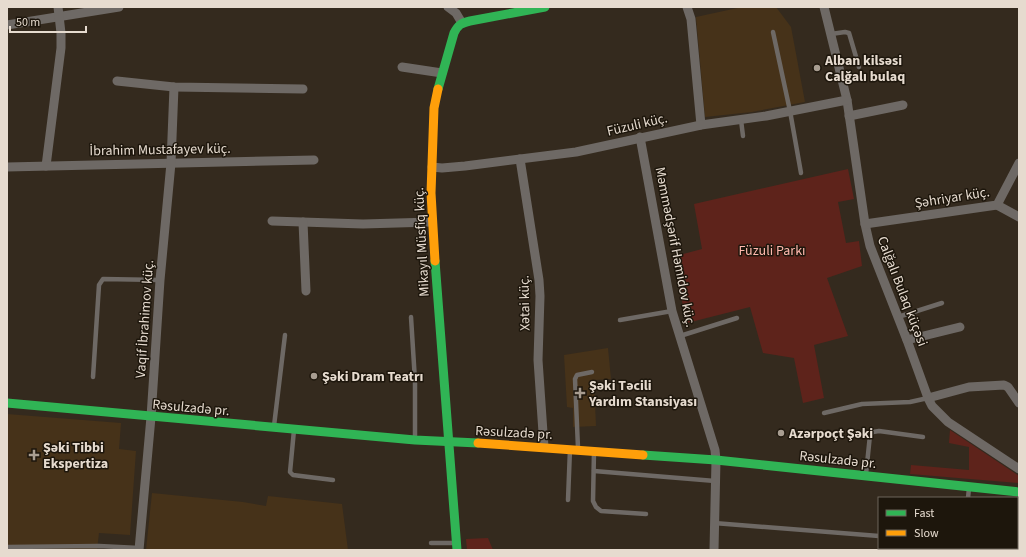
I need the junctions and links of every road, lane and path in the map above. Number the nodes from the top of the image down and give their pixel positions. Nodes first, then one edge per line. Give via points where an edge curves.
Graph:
1 (58, 7) edge
2 (118, 7) edge
3 (448, 7) edge
4 (545, 7) edge
5 (687, 7) edge
6 (824, 7) edge
7 (60, 18) junction
8 (462, 23) junction
9 (7, 25) edge
10 (774, 32) dead end
11 (831, 34) junction
12 (402, 67) dead end
13 (859, 67) dead end
14 (442, 73) junction
15 (118, 82) dead end
16 (174, 87) junction
17 (303, 89) dead end
18 (846, 100) junction
19 (903, 105) dead end
20 (790, 111) junction
21 (849, 116) junction
22 (741, 120) junction
23 (701, 125) junction
24 (743, 136) dead end
25 (640, 137) junction
26 (520, 159) junction
27 (314, 160) dead end
28 (171, 163) junction
29 (1019, 164) edge
30 (46, 166) junction
31 (7, 167) edge
32 (432, 167) junction
33 (801, 173) dead end
34 (997, 206) junction
35 (1019, 217) edge
36 (272, 221) dead end
37 (303, 222) junction
38 (432, 222) junction
39 (865, 224) junction
40 (160, 280) junction
41 (306, 291) dead end
42 (942, 303) dead end
43 (672, 310) junction
44 (411, 317) dead end
45 (898, 317) junction
46 (737, 318) dead end
47 (620, 320) dead end
48 (960, 327) dead end
49 (285, 335) dead end
50 (680, 336) junction
51 (907, 340) junction
52 (592, 372) dead end
53 (93, 377) dead end
54 (928, 398) junction
55 (7, 403) edge
56 (1019, 403) edge
57 (824, 413) dead end
58 (151, 417) junction
59 (274, 428) junction
60 (294, 430) junction
61 (923, 437) dead end
62 (415, 440) junction
63 (448, 442) junction
64 (544, 447) junction
65 (574, 449) junction
66 (594, 451) junction
67 (716, 460) junction
68 (1019, 469) edge
69 (594, 471) junction
70 (865, 476) junction
71 (333, 480) dead end
72 (715, 481) junction
73 (969, 487) junction
74 (1019, 492) edge
75 (968, 497) edge
76 (568, 500) dead end
77 (646, 514) dead end
78 (714, 523) junction
79 (878, 536) edge
80 (431, 543) dead end
81 (457, 546) edge
82 (7, 547) edge
83 (139, 549) edge
84 (714, 550) edge

1 - 7 street
2 - 7 street
3 - 8 street via 456,13
4 - 8 main road
5 - 23 street via 691,19
6 - 11 street, Calğalı Bulaq küçəsi
7 - 9 street
7 - 30 street via 61,48
8 - 14 main road, Mikayıl Müsfiq küç. via 454,33
10 - 20 lane
11 - 13 lane via 849,33
11 - 18 street, Calğalı Bulaq küçəsi
12 - 14 street
14 - 32 main road, Mikayıl Müsfiq küç. via 434,108
15 - 16 street
16 - 17 street
16 - 28 street, Vaqif İbrahimov küç.
18 - 20 street, Füzuli küç.
18 - 21 street, Calğalı Bulaq küçəsi
19 - 21 street
20 - 22 street, Füzuli küç.
20 - 33 lane
21 - 39 street, Calğalı Bulaq küçəsi
22 - 23 street, Füzuli küç.
22 - 24 lane
23 - 25 street, Füzuli küç.
25 - 26 street, Füzuli küç. via 576,152
25 - 43 street, Məmmədşərif Həmidov küç.
26 - 32 street, Füzuli küç.
26 - 64 street, Xətai küç. via 540,285 538,360
27 - 28 street, İbrahim Mustafayev küç.
28 - 30 street, İbrahim Mustafayev küç.
28 - 40 street, Vaqif İbrahimov küç.
29 - 34 street, Şəhriyar küç.
30 - 31 street, İbrahim Mustafayev küç.
32 - 38 main road, Mikayıl Müsfiq küç.
34 - 35 street
34 - 39 street, Şəhriyar küç.
36 - 37 street
37 - 38 street
37 - 41 street
38 - 63 main road, Mikayıl Müsfiq küç.
39 - 45 street, Calğalı Bulaq küçəsi via 876,266
40 - 53 lane via 101,281
40 - 58 street, Vaqif İbrahimov küç.
42 - 45 lane
43 - 47 lane
43 - 50 street, Məmmədşərif Həmidov küç.
44 - 62 lane
45 - 51 street, Calğalı Bulaq küçəsi
46 - 50 lane
48 - 51 street
49 - 59 lane
50 - 67 street, Məmmədşərif Həmidov küç. via 711,435
51 - 54 street, Calğalı Bulaq küçəsi
52 - 65 lane via 577,375 575,378
54 - 56 street via 969,387 1004,385
54 - 57 lane via 910,402 862,404
54 - 68 street, Calğalı Bulaq küçəsi via 932,406 948,422
55 - 58 main road, Rəsulzadə pr.
58 - 59 main road, Rəsulzadə pr.
58 - 83 street, Vaqif İbrahimov küç.
59 - 60 main road, Rəsulzadə pr.
60 - 62 main road, Rəsulzadə pr.
60 - 71 lane via 290,472 293,475
61 - 70 lane via 873,432 870,435
62 - 63 main road, Rəsulzadə pr.
63 - 64 main road, Rəsulzadə pr.
63 - 81 main road, Mikayıl Müsfiq küç.
64 - 65 main road, Rəsulzadə pr.
65 - 66 main road, Rəsulzadə pr.
65 - 76 lane
66 - 67 main road, Rəsulzadə pr.
66 - 69 lane
67 - 70 main road, Rəsulzadə pr.
67 - 72 street, Məmmədşərif Həmidov küç.
69 - 72 lane
69 - 77 lane via 593,501 596,507 601,511
70 - 73 main road, Rəsulzadə pr.
72 - 78 street, Məmmədşərif Həmidov küç.
73 - 74 main road, Rəsulzadə pr.
73 - 75 lane
78 - 79 lane
78 - 84 street, Məmmədşərif Həmidov küç.
80 - 81 lane
82 - 83 lane via 99,546

